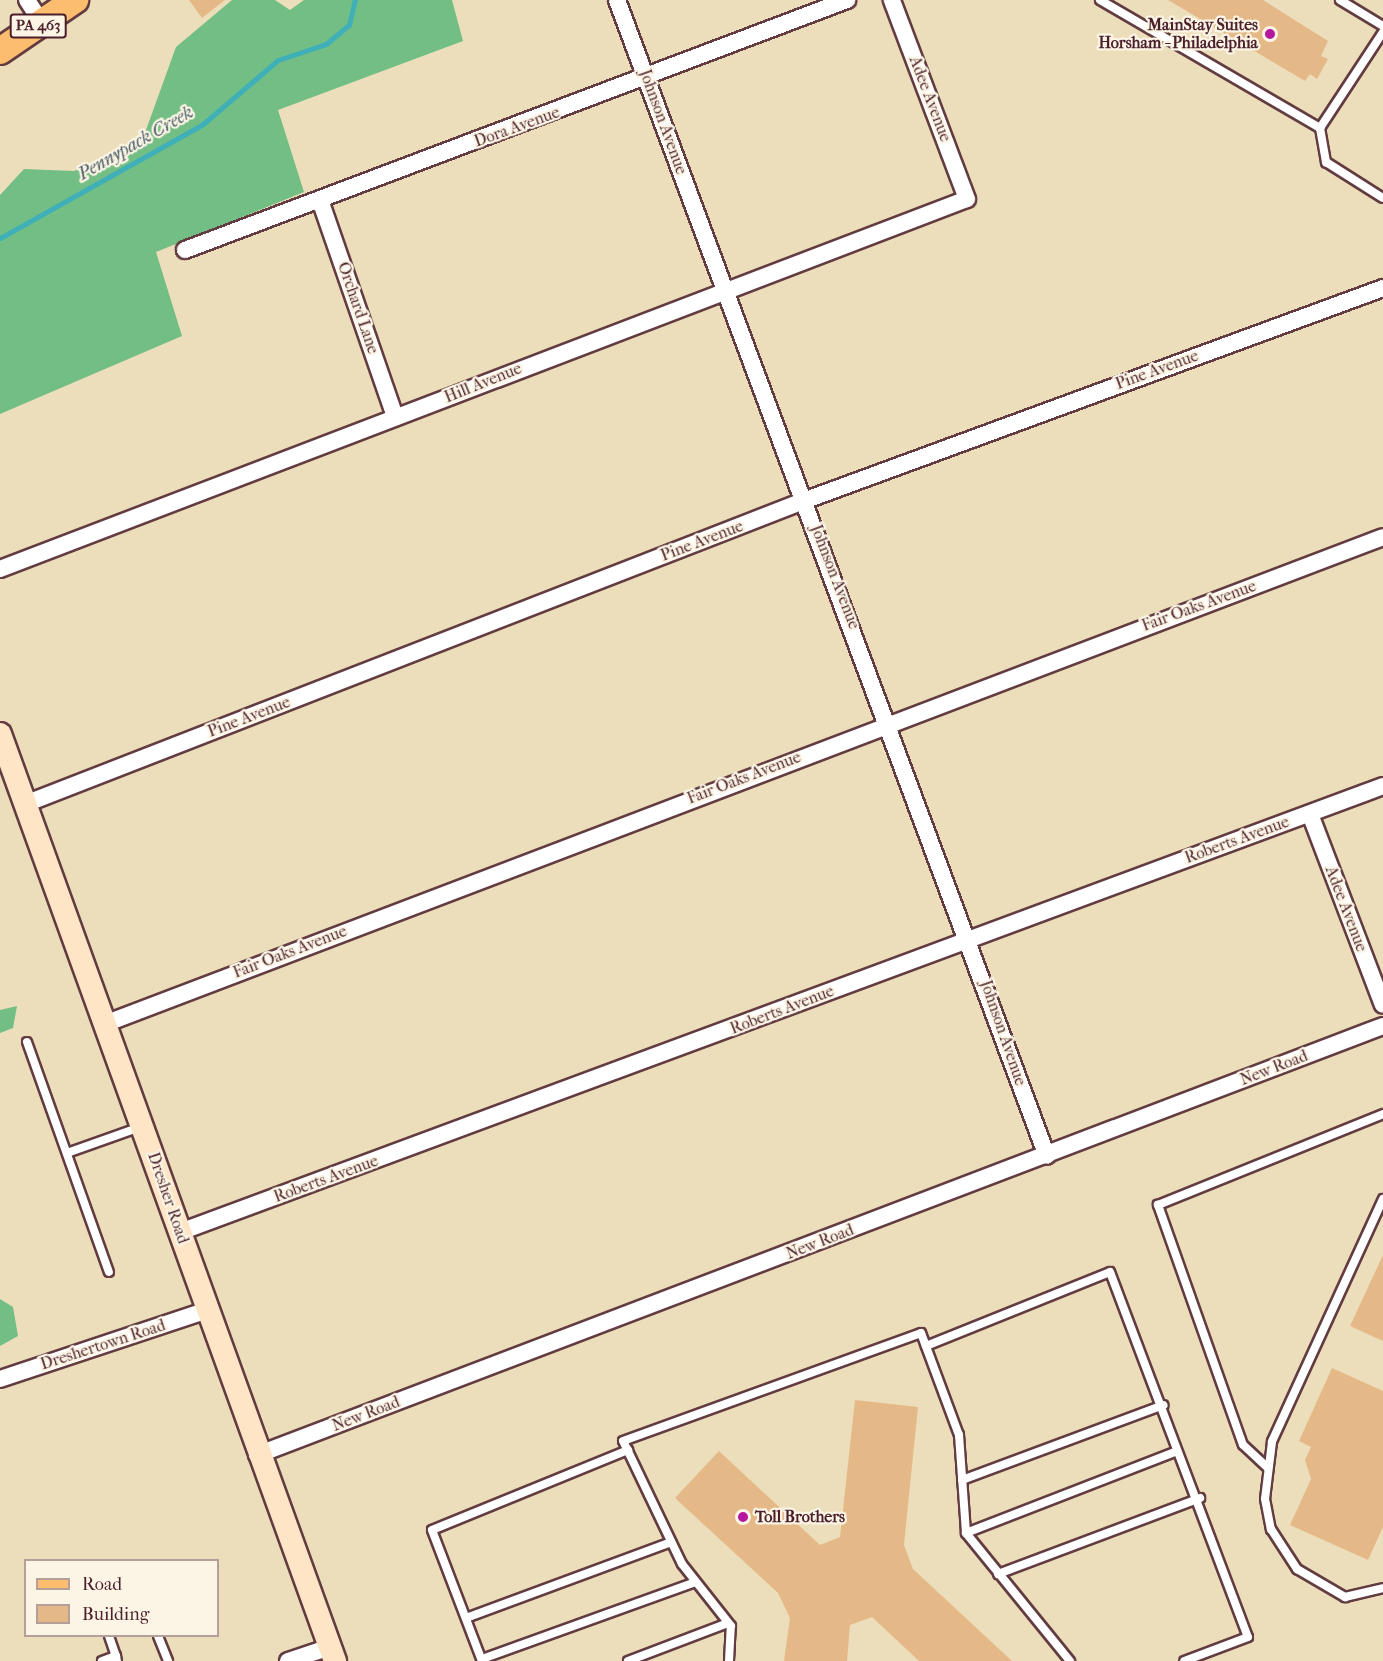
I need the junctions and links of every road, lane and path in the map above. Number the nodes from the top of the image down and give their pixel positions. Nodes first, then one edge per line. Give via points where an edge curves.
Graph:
1 (27, 0) edge
2 (75, 0) edge
3 (617, 0) edge
4 (847, 0) edge
5 (892, 0) edge
6 (1100, 0) edge
7 (1340, 0) edge
8 (42, 22) junction
9 (1383, 26) edge
10 (1383, 32) edge
11 (0, 51) edge
12 (647, 78) junction
13 (1320, 128) junction
14 (1383, 198) edge
15 (967, 199) joint
16 (320, 200) junction
17 (185, 250) dead end
18 (723, 288) junction
19 (1383, 288) edge
20 (396, 417) junction
21 (806, 500) junction
22 (1383, 537) edge
23 (0, 569) edge
24 (889, 722) junction
25 (0, 735) edge
26 (1383, 786) edge
27 (25, 804) junction
28 (1310, 814) junction
29 (969, 937) junction
30 (1383, 1005) edge
31 (107, 1023) junction
32 (1383, 1026) edge
33 (27, 1042) dead end
34 (1383, 1114) edge
35 (143, 1126) junction
36 (67, 1154) junction
37 (1047, 1156) junction
38 (1383, 1199) edge
39 (180, 1232) junction
40 (109, 1272) dead end
41 (205, 1311) junction
42 (926, 1346) junction
43 (0, 1379) edge
44 (1163, 1405) junction
45 (628, 1450) junction
46 (1177, 1451) junction
47 (257, 1455) junction
48 (1268, 1468) junction
49 (962, 1480) junction
50 (1198, 1499) junction
51 (966, 1533) junction
52 (671, 1542) junction
53 (998, 1574) junction
54 (696, 1582) junction
55 (1383, 1588) edge
56 (466, 1618) junction
57 (729, 1623) junction
58 (110, 1637) edge
59 (160, 1637) edge
60 (332, 1654) edge
61 (117, 1659) edge
62 (482, 1660) edge
63 (102, 1661) edge
64 (168, 1661) edge
65 (288, 1661) edge
66 (628, 1661) edge
67 (729, 1661) edge
68 (1070, 1661) edge
69 (1184, 1661) edge

1 - 8 street
2 - 8 main road, PA 463
3 - 12 street, Johnson Avenue
4 - 12 street, Dora Avenue
5 - 15 street, Adee Avenue
6 - 13 lane
7 - 9 lane
8 - 11 main road, PA 463
10 - 13 lane
12 - 16 street, Dora Avenue
12 - 18 street, Johnson Avenue
13 - 14 lane via 1326,162
15 - 18 street, Hill Avenue
16 - 17 street, Dora Avenue
16 - 20 street, Orchard Lane
18 - 20 street, Hill Avenue
18 - 21 street, Johnson Avenue
19 - 21 street, Pine Avenue
20 - 23 street, Hill Avenue
21 - 24 street, Johnson Avenue
21 - 27 street, Pine Avenue
22 - 24 street, Fair Oaks Avenue
24 - 29 street, Johnson Avenue
24 - 31 street, Fair Oaks Avenue
25 - 27 main road, Dresher Road
26 - 28 street, Roberts Avenue
27 - 31 main road, Dresher Road
28 - 29 street, Roberts Avenue
28 - 30 street, Adee Avenue
29 - 37 street, Johnson Avenue
29 - 39 street, Roberts Avenue via 769,1016
31 - 35 main road, Dresher Road
32 - 37 street, New Road
33 - 36 lane
34 - 48 lane via 1162,1199 1158,1205 1243,1445
35 - 36 lane
35 - 39 main road, Dresher Road
36 - 40 lane
37 - 47 street, New Road
38 - 48 lane via 1272,1442
39 - 41 main road, Dresher Road
41 - 43 street, Dreshertown Road
41 - 47 main road, Dresher Road
42 - 44 lane via 1110,1272
42 - 45 lane via 921,1333 623,1441
42 - 49 lane via 959,1435
44 - 46 lane
44 - 49 lane
45 - 52 lane
45 - 56 lane via 432,1530
46 - 50 lane
46 - 51 lane
47 - 60 main road, Dresher Road
48 - 55 lane via 1270,1529 1289,1562 1345,1597
49 - 51 lane
50 - 53 lane
50 - 69 lane via 1248,1637
51 - 53 lane
52 - 54 lane
52 - 56 lane
53 - 68 lane
54 - 57 lane
54 - 62 lane
56 - 62 lane
57 - 66 lane
57 - 67 lane
58 - 61 lane
59 - 64 lane
60 - 65 street
61 - 63 lane

